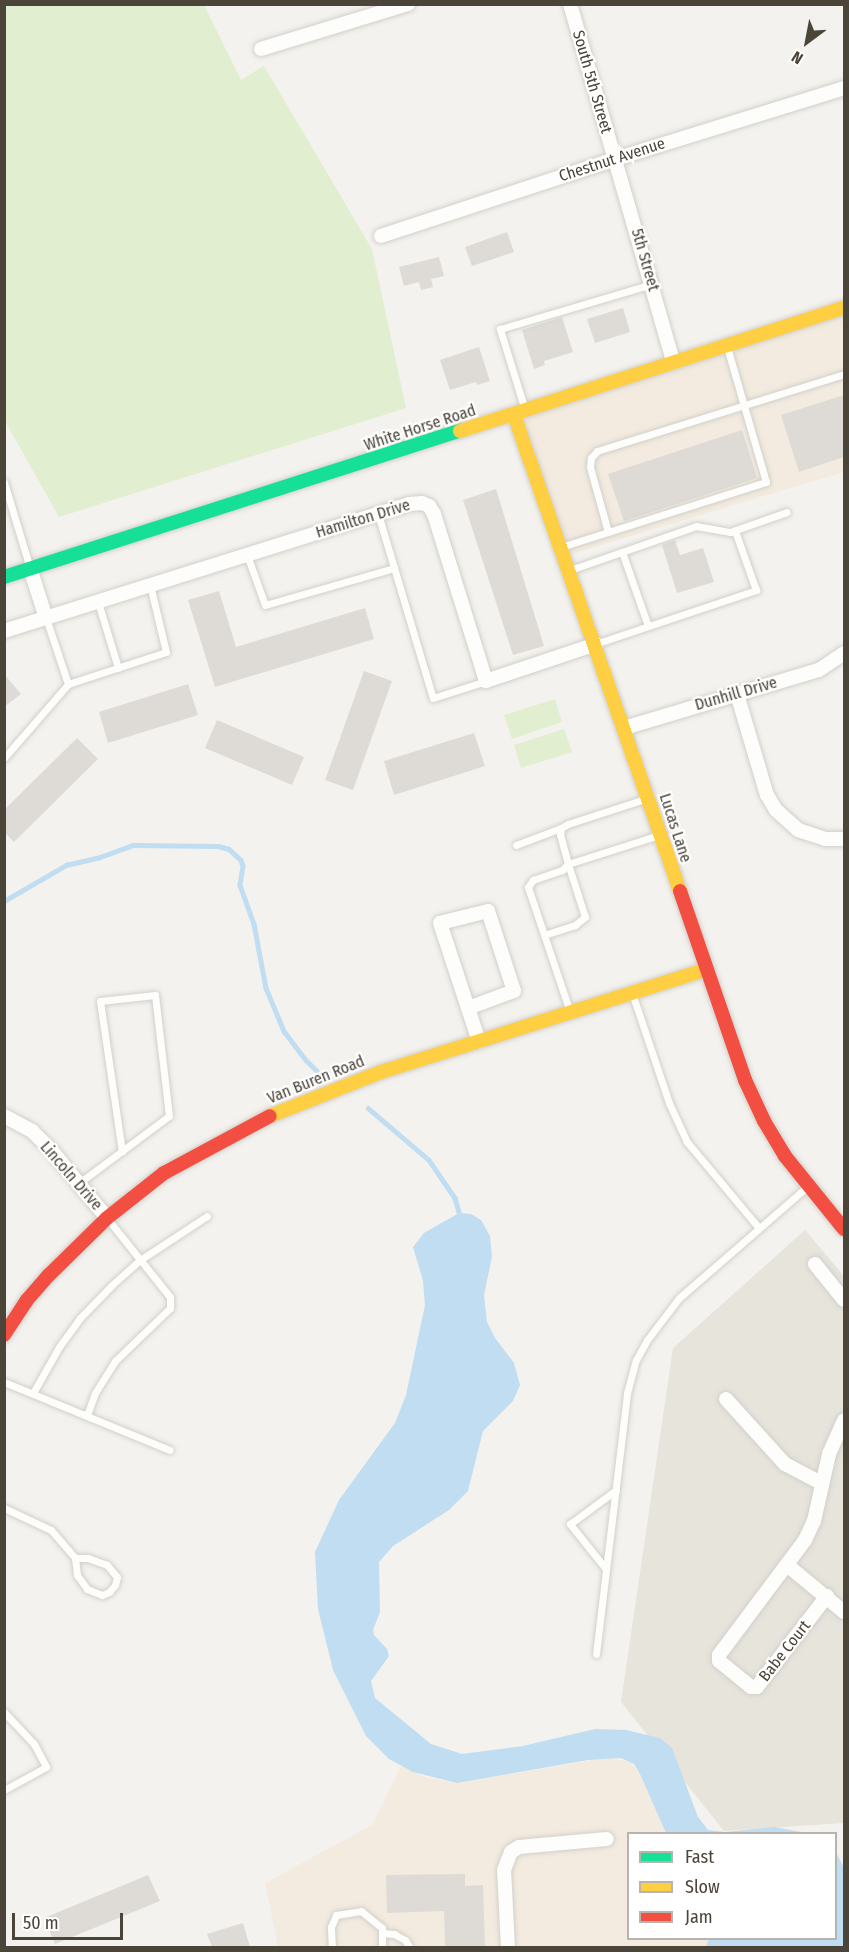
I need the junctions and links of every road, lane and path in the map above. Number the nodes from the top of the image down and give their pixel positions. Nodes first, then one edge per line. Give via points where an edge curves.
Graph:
1 (408, 4) edge
2 (570, 4) edge
3 (261, 49) dead end
4 (844, 88) edge
5 (615, 159) junction
6 (381, 236) dead end
7 (652, 284) junction
8 (844, 308) edge
9 (727, 345) junction
10 (673, 363) junction
11 (844, 374) edge
12 (744, 405) junction
13 (519, 413) junction
14 (4, 482) edge
15 (787, 512) dead end
16 (378, 514) junction
17 (735, 531) junction
18 (608, 532) junction
19 (561, 547) junction
20 (622, 552) junction
21 (247, 555) junction
22 (30, 568) junction
23 (394, 568) junction
24 (570, 570) junction
25 (4, 577) edge
26 (150, 585) junction
27 (98, 602) junction
28 (46, 618) junction
29 (648, 626) junction
30 (4, 631) edge
31 (596, 644) junction
32 (844, 653) edge
33 (118, 668) junction
34 (486, 681) junction
35 (68, 684) junction
36 (737, 694) junction
37 (624, 728) junction
38 (4, 758) edge
39 (648, 798) junction
40 (561, 828) junction
41 (659, 835) junction
42 (844, 839) edge
43 (516, 845) dead end
44 (568, 864) junction
45 (544, 935) junction
46 (706, 969) junction
47 (632, 993) junction
48 (468, 1008) junction
49 (570, 1012) junction
50 (478, 1041) junction
51 (4, 1116) edge
52 (122, 1151) junction
53 (79, 1184) junction
54 (808, 1186) junction
55 (207, 1216) dead end
56 (107, 1218) junction
57 (758, 1227) junction
58 (844, 1229) edge
59 (140, 1260) junction
60 (815, 1264) dead end
61 (844, 1300) edge
62 (4, 1335) edge
63 (4, 1382) edge
64 (33, 1393) junction
65 (726, 1399) dead end
66 (87, 1415) junction
67 (844, 1420) edge
68 (170, 1450) dead end
69 (821, 1483) junction
70 (616, 1490) junction
71 (4, 1508) edge
72 (75, 1558) junction
73 (788, 1565) junction
74 (606, 1569) junction
75 (827, 1596) junction
76 (844, 1612) edge
77 (596, 1654) dead end
78 (4, 1712) edge
79 (4, 1790) edge
80 (608, 1839) dead end
81 (382, 1933) junction
82 (332, 1947) edge
83 (382, 1947) edge
84 (410, 1947) edge
85 (508, 1947) edge

1 - 3 street
2 - 5 street, South 5th Street
4 - 5 street, Chestnut Avenue
5 - 6 street, Chestnut Avenue
5 - 7 street, 5th Street
7 - 10 street, 5th Street
7 - 13 lane via 500,329
8 - 9 street, White Horse Road
9 - 10 street, White Horse Road
9 - 12 lane
10 - 13 street, White Horse Road
11 - 12 lane
12 - 18 lane via 594,454 590,467
12 - 18 lane via 766,482
13 - 19 street, Lucas Lane
13 - 22 street, White Horse Road
14 - 22 lane
15 - 17 lane
16 - 21 street, Hamilton Drive
16 - 23 lane
16 - 34 street, Hamilton Drive via 422,503 434,514
17 - 20 lane via 696,526
17 - 29 lane via 756,590
18 - 19 lane
19 - 24 street, Lucas Lane
20 - 24 lane
20 - 29 lane
21 - 23 lane via 265,605
21 - 26 street, Hamilton Drive
22 - 25 street, White Horse Road
22 - 28 street
23 - 34 lane via 433,699
24 - 31 street, Lucas Lane
26 - 27 street, Hamilton Drive
26 - 33 lane via 166,652
27 - 28 street, Hamilton Drive
27 - 33 lane
28 - 30 street, Hamilton Drive
28 - 35 lane
29 - 31 lane
31 - 34 street
31 - 37 street, Lucas Lane
32 - 36 street, Dunhill Drive via 819,670
33 - 35 lane
35 - 38 lane
36 - 37 street, Dunhill Drive
36 - 42 street via 767,795 776,810 798,830 825,839
37 - 39 street, Lucas Lane
39 - 40 lane
39 - 41 street, Lucas Lane
40 - 43 lane
40 - 44 lane
41 - 44 lane
41 - 46 street, Lucas Lane
44 - 45 lane via 528,886
44 - 45 lane via 585,917 576,925
45 - 49 lane
46 - 47 street, Van Buren Road
46 - 54 street, Lucas Lane via 745,1080 764,1121
47 - 49 street, Van Buren Road
47 - 57 lane via 669,1103 687,1142
48 - 48 street via 440,923 488,910 514,991
48 - 50 street
49 - 50 street, Van Buren Road
50 - 56 street, Van Buren Road via 381,1072 267,1117 164,1173
51 - 53 street, Lincoln Drive via 32,1131
52 - 52 lane via 169,1116 155,995 100,1001
52 - 53 lane
53 - 56 street, Lincoln Drive
54 - 57 lane
54 - 58 street, Lucas Lane
55 - 59 lane
56 - 59 lane
56 - 62 street, Van Buren Road via 49,1275
57 - 70 lane via 680,1298 636,1360 627,1393
59 - 64 lane via 80,1318
59 - 66 lane via 170,1297 170,1308 115,1361 95,1393
60 - 61 street
63 - 64 lane
64 - 66 lane
65 - 69 street via 785,1464
66 - 68 lane
67 - 69 street
69 - 73 street via 814,1521
70 - 74 lane
70 - 74 lane via 570,1524
71 - 72 lane via 51,1530
72 - 72 lane via 77,1575 87,1589 95,1594 109,1592 115,1585 114,1571 100,1561
73 - 75 street
73 - 75 street, Babe Court via 719,1655 719,1661 736,1676 751,1687 764,1682
74 - 77 lane
75 - 76 street
78 - 79 lane via 34,1744 46,1767
80 - 85 street via 519,1847 511,1852 504,1870
81 - 82 lane via 375,1920 361,1911 336,1916 331,1927
81 - 83 lane
81 - 84 lane via 394,1934

